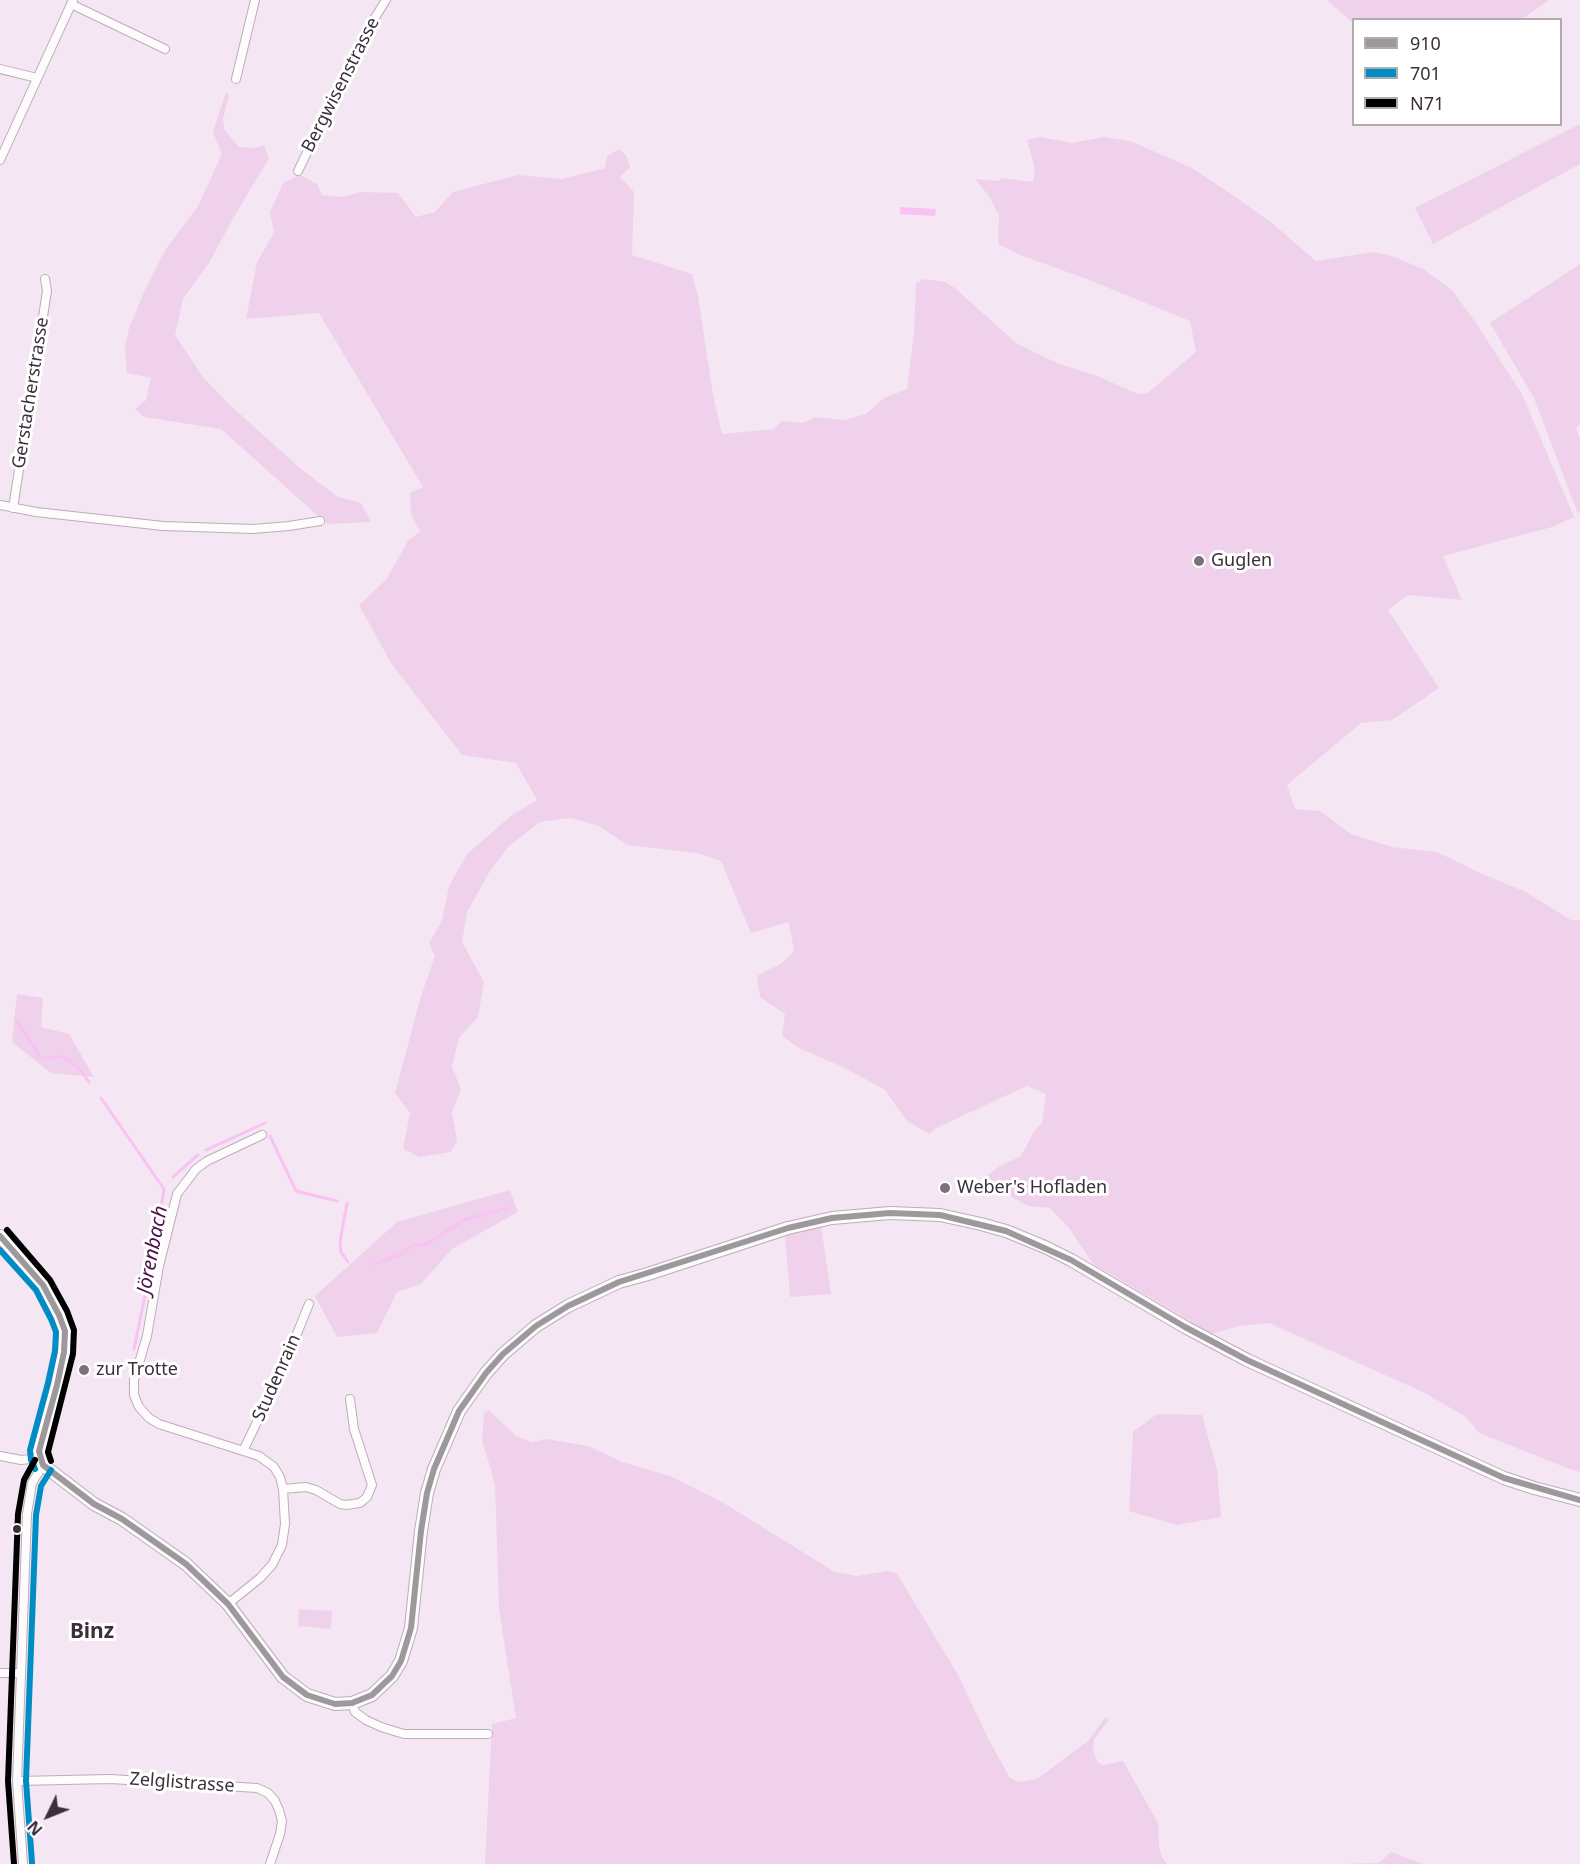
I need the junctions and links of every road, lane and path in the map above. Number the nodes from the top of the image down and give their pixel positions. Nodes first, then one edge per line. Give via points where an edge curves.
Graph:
1 (255, 0) edge
2 (386, 0) edge
3 (72, 2) edge
4 (165, 49) dead end
5 (0, 69) edge
6 (38, 78) junction
7 (236, 79) dead end
8 (0, 160) edge
9 (298, 171) dead end
10 (45, 279) dead end
11 (0, 505) edge
12 (13, 508) junction
13 (320, 521) dead end
14 (262, 1135) dead end
15 (0, 1236) edge
16 (309, 1304) dead end
17 (350, 1399) dead end
18 (243, 1451) junction
19 (0, 1456) edge
20 (41, 1461) junction
21 (284, 1489) junction
22 (1580, 1500) edge
23 (228, 1604) junction
24 (0, 1673) edge
25 (20, 1673) junction
26 (352, 1703) junction
27 (488, 1734) dead end
28 (17, 1781) junction
29 (23, 1864) edge
30 (270, 1864) edge

1 - 7 street
2 - 9 street, Bergwisenstrasse via 366,32
3 - 4 street
3 - 6 street
5 - 6 street
6 - 8 street
10 - 12 street, Gerstacherstrasse via 47,291
11 - 12 street
12 - 13 street via 163,526 253,529
14 - 18 street via 207,1161 177,1194 134,1380 134,1395 149,1418
15 - 20 main road via 43,1286 65,1331 57,1385 41,1439
16 - 18 street, Studenrain
17 - 21 street via 354,1429 372,1485 367,1497 351,1506 306,1487
18 - 21 street via 266,1460
19 - 20 street
20 - 23 main road via 94,1504 186,1564
20 - 25 street via 32,1483 27,1514
21 - 23 street via 282,1545 272,1565
22 - 26 main road via 1504,1478 1219,1346 1046,1247 1006,1231 940,1215 842,1216 788,1228 619,1282 568,1306 503,1354 459,1411 430,1481 411,1628 404,1654 384,1685
23 - 26 main road via 292,1685 326,1702
24 - 25 street
25 - 28 street
26 - 27 street via 355,1712 366,1720 404,1734
28 - 29 street
28 - 30 street, Zelglistrasse via 122,1779 257,1788 275,1801 282,1821

